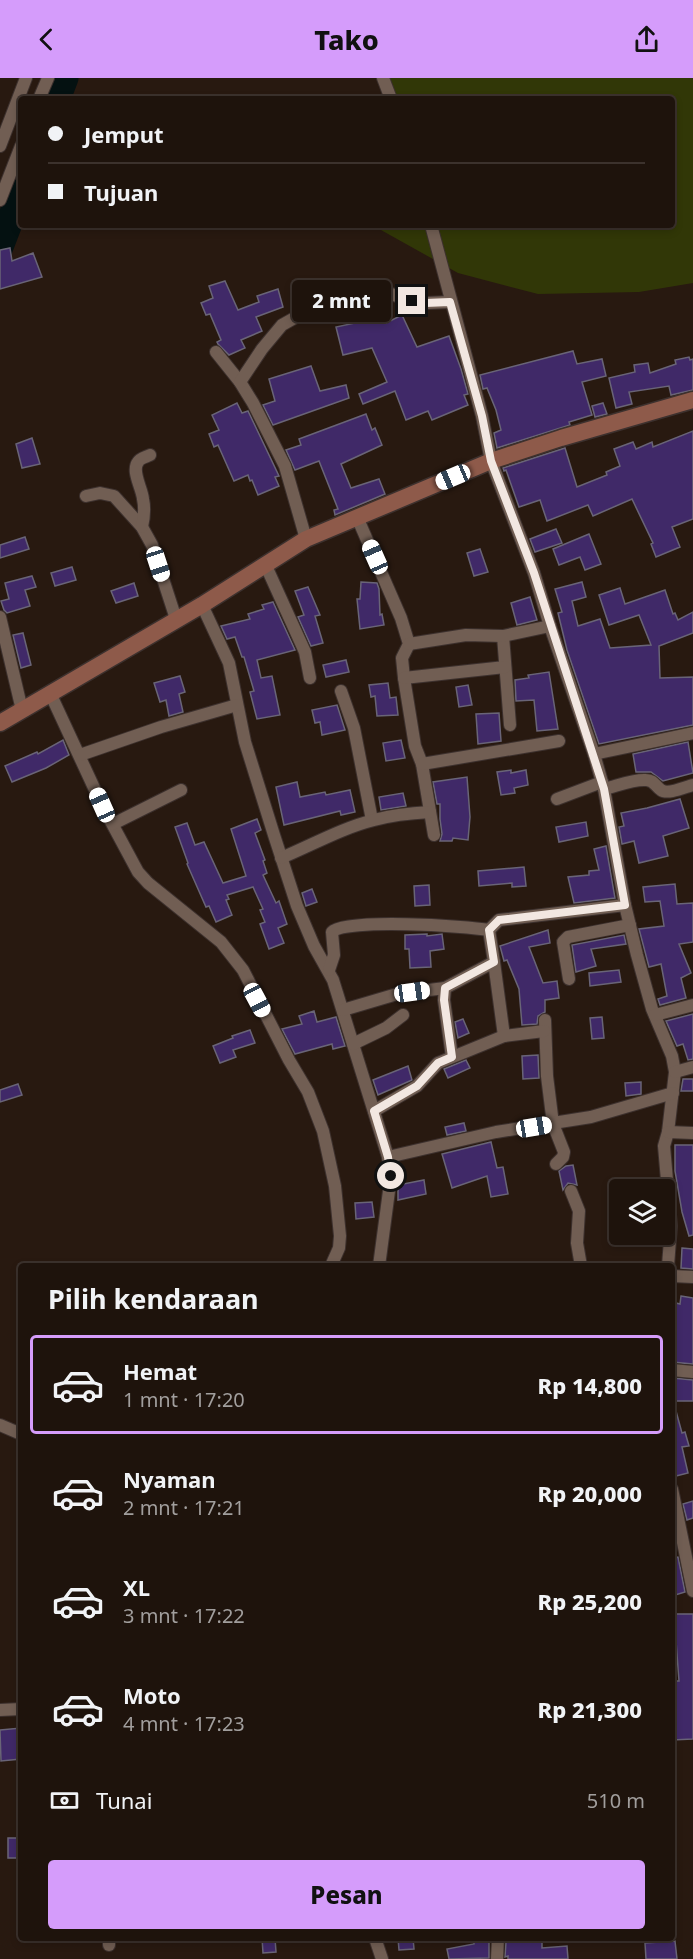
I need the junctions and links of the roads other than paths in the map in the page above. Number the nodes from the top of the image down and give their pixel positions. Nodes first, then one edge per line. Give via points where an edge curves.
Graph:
1 (26, 78) edge
2 (48, 78) edge
3 (384, 78) edge
4 (19, 96) edge
5 (40, 96) edge
6 (390, 96) edge
7 (18, 99) edge
8 (0, 146) edge
9 (18, 154) edge
10 (0, 200) edge
11 (431, 228) edge
12 (450, 302) junction
13 (216, 352) dead end
14 (240, 382) junction
15 (693, 400) edge
16 (150, 455) dead end
17 (491, 461) junction
18 (86, 495) dead end
19 (357, 517) junction
20 (142, 527) junction
21 (306, 539) junction
22 (266, 566) junction
23 (202, 605) junction
24 (0, 617) edge
25 (176, 619) junction
26 (550, 626) junction
27 (503, 636) junction
28 (409, 644) junction
29 (505, 667) junction
30 (310, 678) dead end
31 (404, 678) junction
32 (341, 691) dead end
33 (50, 693) junction
34 (237, 705) junction
35 (22, 710) junction
36 (0, 723) edge
37 (510, 724) dead end
38 (693, 733) edge
39 (560, 741) dead end
40 (80, 754) junction
41 (594, 754) junction
42 (422, 764) junction
43 (603, 785) junction
44 (693, 785) edge
45 (181, 790) dead end
46 (557, 799) dead end
47 (430, 812) junction
48 (372, 820) junction
49 (112, 824) junction
50 (434, 835) dead end
51 (281, 858) junction
52 (625, 905) junction
53 (630, 925) junction
54 (489, 930) junction
55 (494, 962) junction
56 (329, 970) junction
57 (569, 979) dead end
58 (445, 988) junction
59 (693, 1005) edge
60 (343, 1010) junction
61 (404, 1015) dead end
62 (655, 1015) junction
63 (504, 1036) junction
64 (353, 1044) junction
65 (452, 1057) junction
66 (693, 1067) edge
67 (675, 1072) junction
68 (673, 1093) junction
69 (374, 1111) junction
70 (553, 1124) junction
71 (668, 1132) junction
72 (693, 1133) edge
73 (388, 1157) junction
74 (556, 1164) dead end
75 (571, 1191) dead end
76 (332, 1263) edge
77 (379, 1263) edge
78 (581, 1263) edge
79 (668, 1263) edge
80 (675, 1276) edge
81 (693, 1277) edge
82 (675, 1370) edge
83 (693, 1372) edge
84 (0, 1425) edge
85 (18, 1433) edge
86 (675, 1504) edge
87 (693, 1591) edge
88 (18, 1709) edge
89 (0, 1710) edge
90 (376, 1941) edge
91 (498, 1941) edge
92 (382, 1959) edge
93 (497, 1959) edge

1 - 4 street
2 - 5 street
3 - 6 street
7 - 8 street
9 - 10 street
11 - 12 street
12 - 14 street via 412,301 379,290 305,312 282,325
12 - 17 street
13 - 14 street
14 - 21 street via 285,466
15 - 17 street
16 - 20 street via 136,464 143,498
17 - 19 street
17 - 26 street
18 - 20 street via 114,496
19 - 21 street
19 - 28 street
20 - 25 street via 152,545
21 - 22 street
22 - 23 street
22 - 30 street via 305,652
23 - 25 street
23 - 34 street via 229,663
24 - 35 street
25 - 33 street
26 - 27 street
26 - 41 street
27 - 28 street via 466,636
27 - 29 street
28 - 31 street via 402,658
29 - 31 street
29 - 37 street
31 - 42 street via 415,746
32 - 48 street via 354,728
33 - 35 street
33 - 40 street
34 - 40 street
34 - 51 street
35 - 36 street
38 - 41 street
39 - 42 street
40 - 49 street
41 - 43 street
42 - 47 street
43 - 44 street via 648,780 667,792
43 - 46 street
43 - 52 street
45 - 49 street
47 - 48 street
47 - 50 street
48 - 51 street
49 - 76 street via 138,872 221,942 243,970 305,1087 323,1131 335,1186 340,1236
51 - 56 street via 314,946
52 - 53 street
52 - 54 street via 499,920
53 - 57 street via 568,937 563,942
53 - 62 street
54 - 55 street
54 - 56 street via 394,924 341,926 332,932 334,955
55 - 58 street
55 - 63 street
56 - 60 street
58 - 60 street via 398,994
58 - 65 street
59 - 62 street
60 - 64 street
61 - 64 street
62 - 67 street
63 - 65 street
63 - 70 street via 544,1026
64 - 69 street
65 - 69 street via 438,1063 417,1086
66 - 67 street
67 - 68 street
68 - 70 street
68 - 71 street
69 - 73 street
70 - 73 street via 496,1132
70 - 74 street via 564,1152
71 - 72 street
71 - 79 street via 664,1146 671,1226
73 - 77 street via 391,1176
75 - 78 street via 579,1211 577,1243
80 - 81 street
82 - 83 street
84 - 85 street
86 - 87 street
88 - 89 street
90 - 92 street
91 - 93 street

